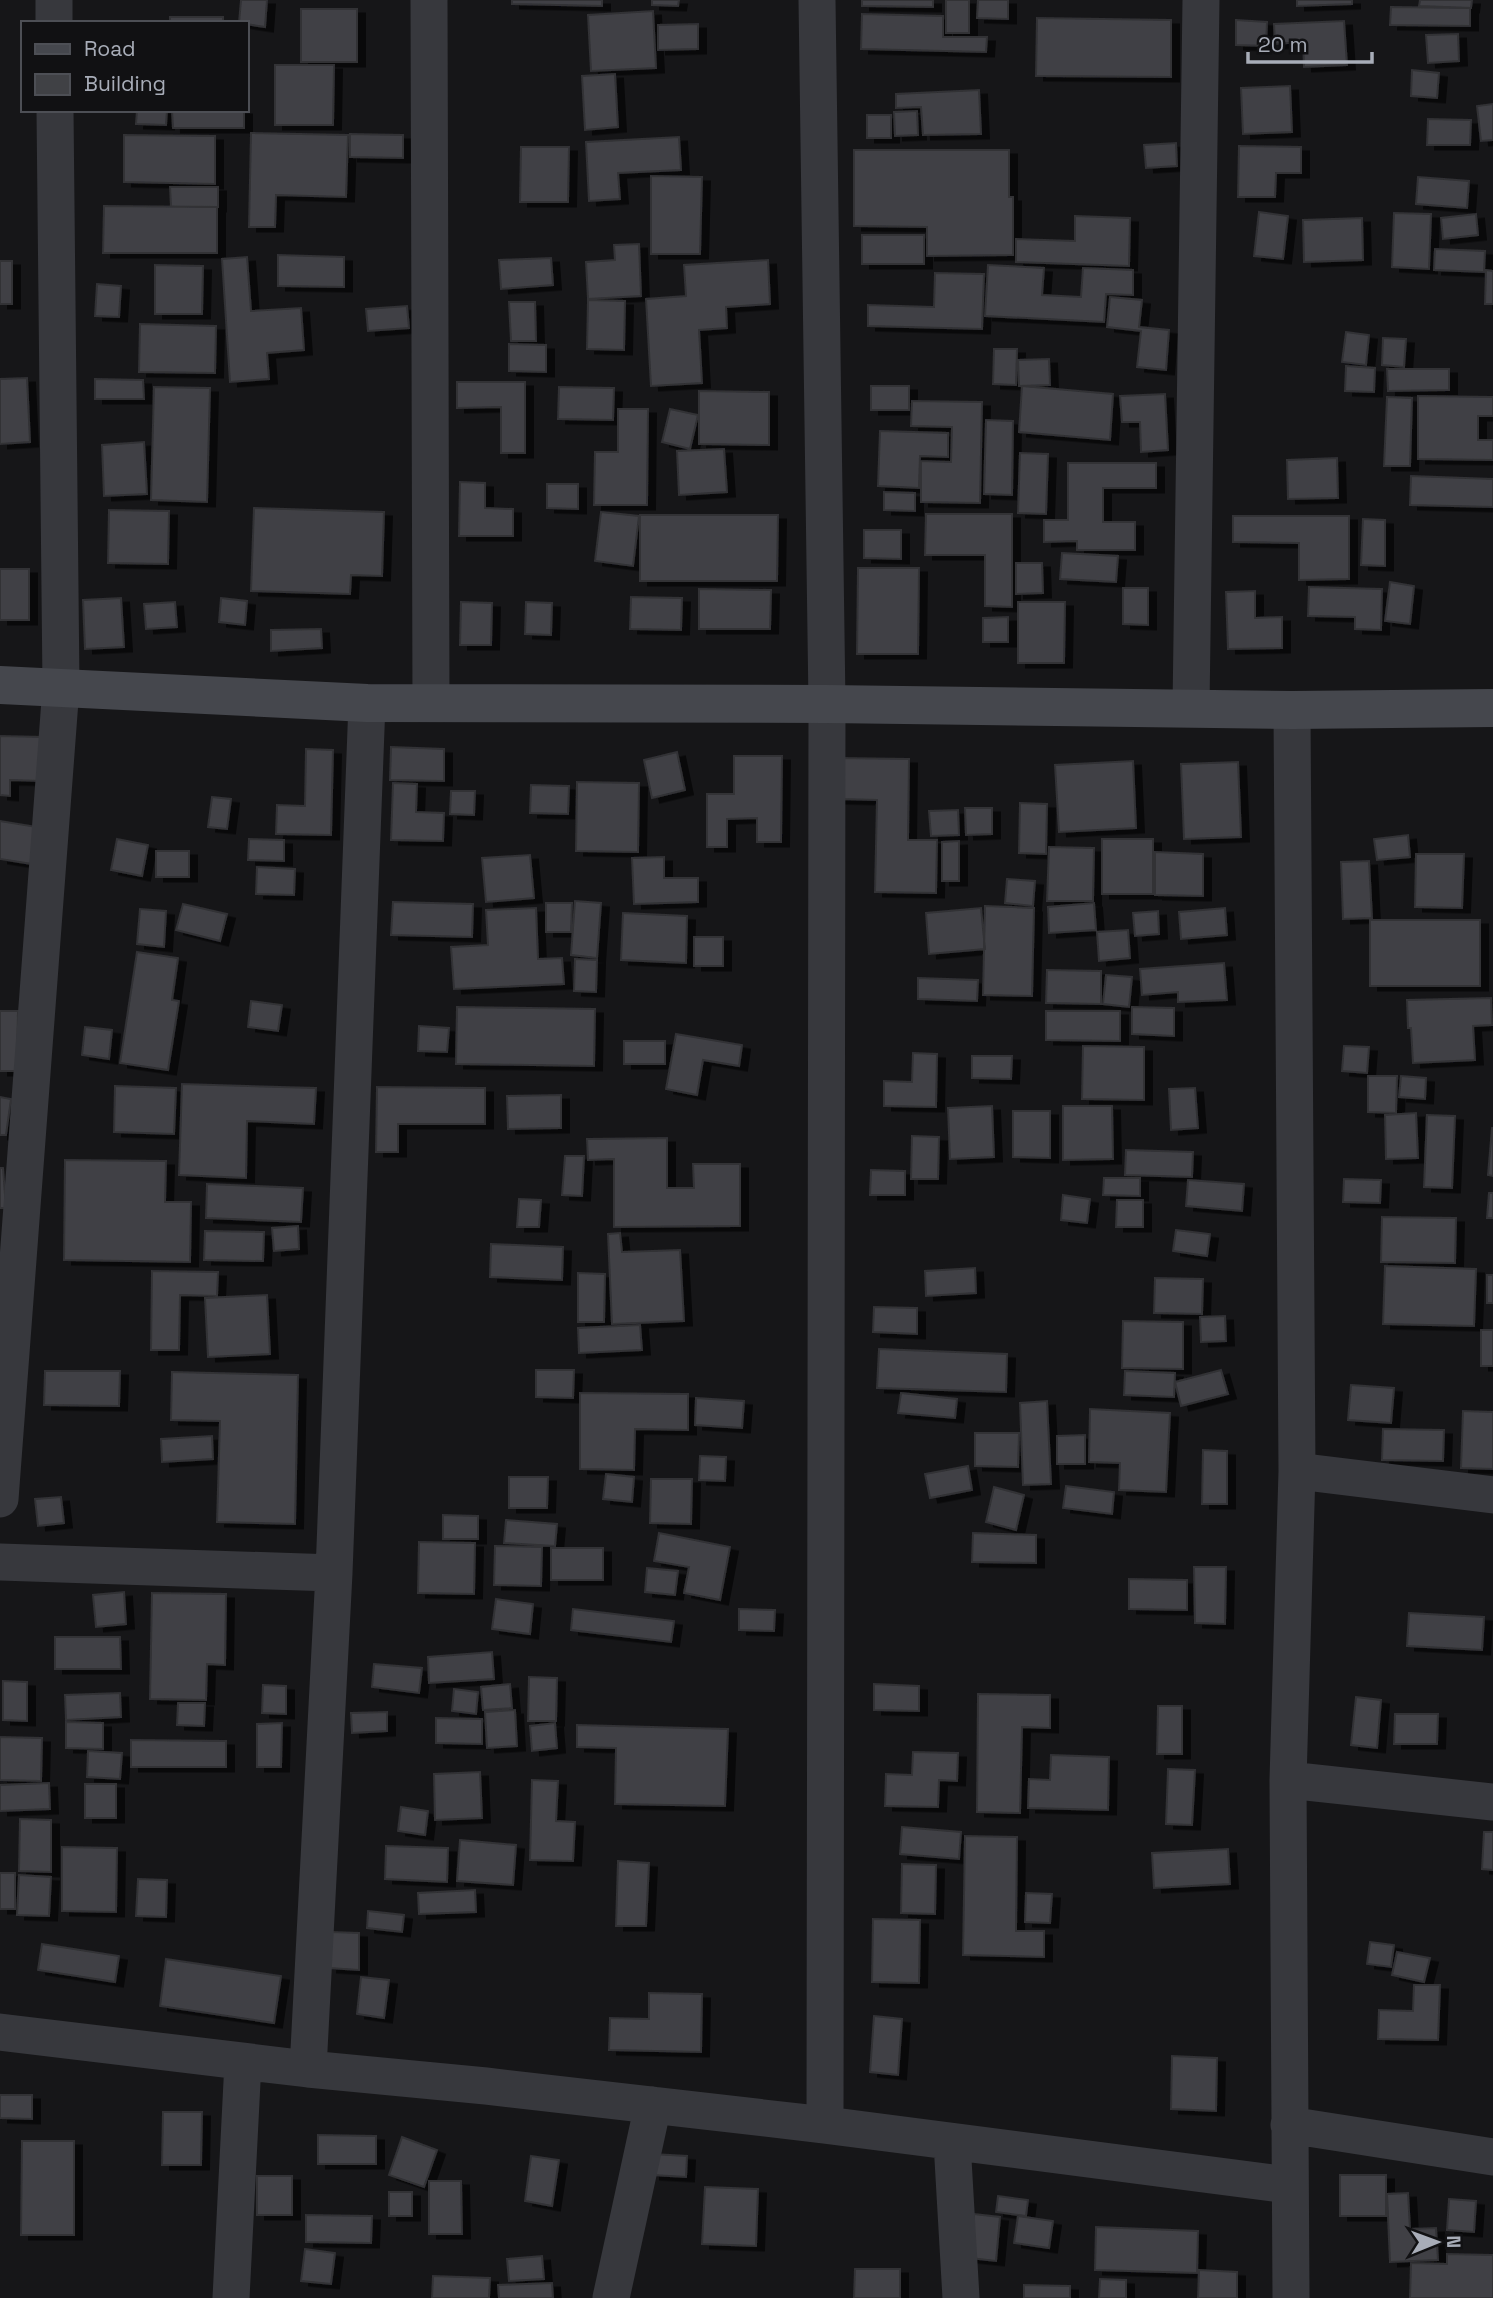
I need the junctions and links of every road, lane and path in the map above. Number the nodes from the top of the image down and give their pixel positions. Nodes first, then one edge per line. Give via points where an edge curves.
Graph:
1 (54, 0) edge
2 (429, 0) edge
3 (817, 0) edge
4 (1200, 0) edge
5 (54, 21) edge
6 (55, 112) edge
7 (0, 685) edge
8 (61, 687) junction
9 (367, 703) junction
10 (431, 704) junction
11 (827, 704) junction
12 (1191, 707) junction
13 (1493, 708) edge
14 (1292, 710) junction
15 (1297, 1471) junction
16 (1493, 1495) edge
17 (0, 1499) edge
18 (0, 1562) edge
19 (334, 1573) junction
20 (1288, 1780) junction
21 (1493, 1802) edge
22 (0, 2032) edge
23 (243, 2062) junction
24 (308, 2069) junction
25 (653, 2105) junction
26 (825, 2125) junction
27 (1289, 2125) junction
28 (951, 2142) junction
29 (1493, 2157) edge
30 (1289, 2185) junction
31 (231, 2298) edge
32 (611, 2298) edge
33 (961, 2298) edge
34 (1291, 2298) edge

1 - 5 street
2 - 10 street
3 - 11 street
4 - 12 street
6 - 8 street
7 - 8 street
8 - 9 street
8 - 17 street
9 - 10 street
9 - 19 street
10 - 11 street
11 - 12 street
11 - 26 street
12 - 14 street
13 - 14 street
14 - 15 street
15 - 16 street
15 - 20 street
18 - 19 street
19 - 24 street
20 - 21 street
20 - 27 street
22 - 23 street
23 - 24 street
23 - 31 street
24 - 25 street
25 - 26 street
25 - 32 street
26 - 28 street
27 - 29 street
27 - 30 street
28 - 30 street
28 - 33 street
30 - 34 street

